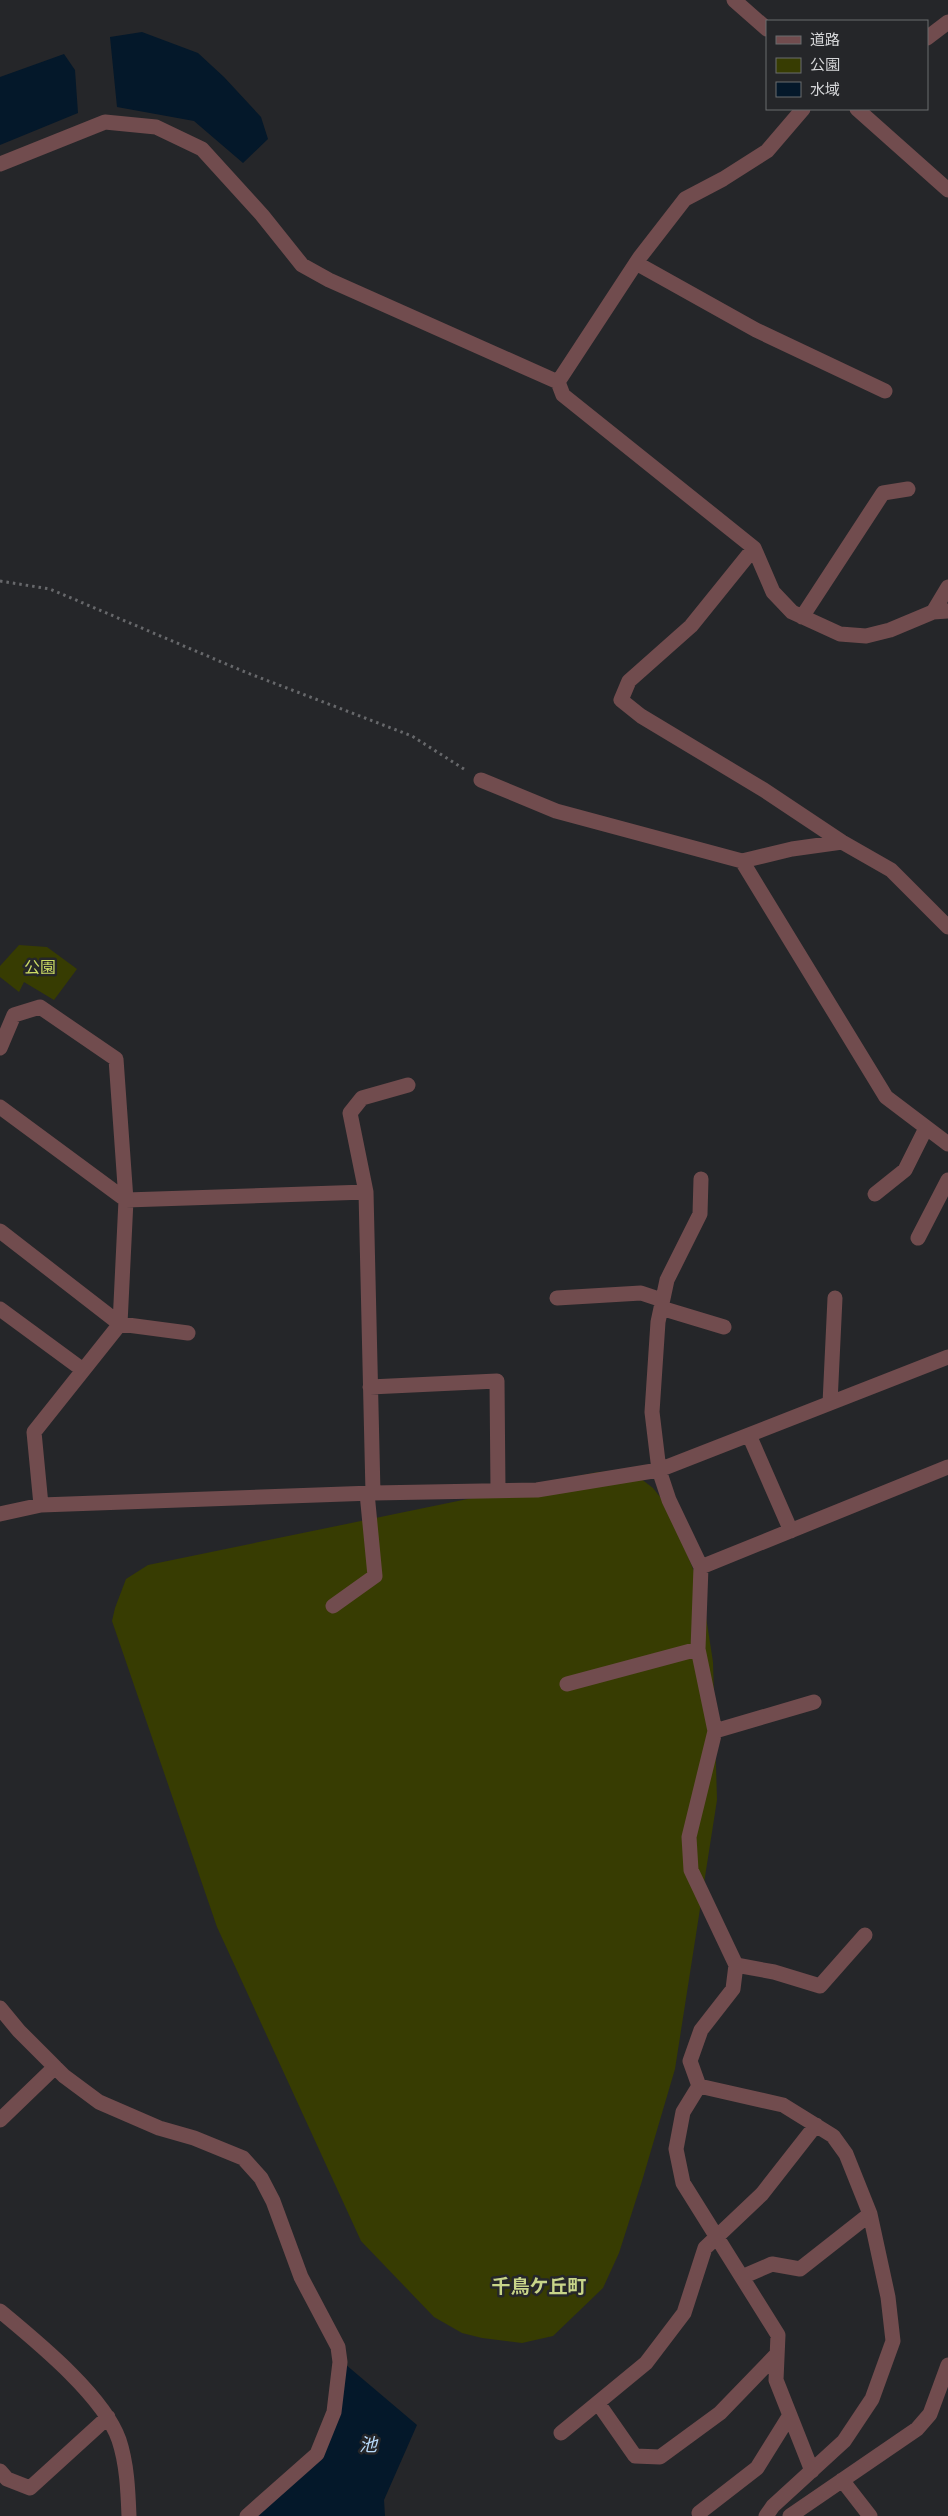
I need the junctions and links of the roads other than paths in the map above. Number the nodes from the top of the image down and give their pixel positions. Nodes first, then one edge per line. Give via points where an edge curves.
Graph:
1 (734, 0) edge
2 (948, 22) edge
3 (766, 28) edge
4 (928, 37) edge
5 (802, 110) edge
6 (859, 110) edge
7 (0, 164) edge
8 (948, 190) edge
9 (636, 263) junction
10 (558, 382) junction
11 (885, 391) dead end
12 (908, 489) dead end
13 (754, 548) junction
14 (948, 587) edge
15 (941, 611) edge
16 (802, 617) junction
17 (481, 780) road end
18 (842, 842) junction
19 (742, 861) junction
20 (948, 927) edge
21 (0, 1048) edge
22 (408, 1085) dead end
23 (0, 1106) edge
24 (926, 1128) junction
25 (948, 1144) edge
26 (701, 1179) dead end
27 (948, 1180) edge
28 (366, 1192) junction
29 (875, 1194) dead end
30 (126, 1200) junction
31 (0, 1230) edge
32 (918, 1238) dead end
33 (558, 1298) dead end
34 (835, 1298) dead end
35 (662, 1304) junction
36 (0, 1310) edge
37 (120, 1324) junction
38 (724, 1327) dead end
39 (188, 1333) dead end
40 (948, 1357) edge
41 (83, 1370) junction
42 (370, 1387) junction
43 (830, 1403) junction
44 (749, 1435) junction
45 (948, 1467) edge
46 (659, 1470) junction
47 (498, 1490) junction
48 (370, 1493) junction
49 (41, 1505) junction
50 (0, 1514) edge
51 (791, 1531) junction
52 (701, 1567) junction
53 (333, 1606) dead end
54 (698, 1649) junction
55 (567, 1684) dead end
56 (814, 1702) dead end
57 (715, 1731) junction
58 (865, 1935) dead end
59 (736, 1965) junction
60 (0, 2008) edge
61 (55, 2067) junction
62 (699, 2086) junction
63 (0, 2120) edge
64 (816, 2125) junction
65 (870, 2214) junction
66 (715, 2238) junction
67 (742, 2277) junction
68 (0, 2311) edge
69 (777, 2354) junction
70 (948, 2365) edge
71 (598, 2403) junction
72 (790, 2415) junction
73 (108, 2417) junction
74 (561, 2433) dead end
75 (0, 2471) edge
76 (812, 2471) junction
77 (842, 2480) junction
78 (699, 2513) dead end
79 (129, 2516) edge
80 (247, 2516) edge
81 (766, 2516) edge
82 (790, 2516) edge
83 (870, 2516) edge

1 - 3 street
2 - 4 street
5 - 9 street via 767,151 685,199
6 - 8 street
7 - 10 street via 106,122 156,127 202,149 262,214 302,265
9 - 10 street
9 - 11 street via 756,330
10 - 13 street via 563,395
12 - 16 street via 883,493
13 - 16 street via 774,592 792,612
13 - 18 street via 691,626 629,681 621,700 641,716 764,790
14 - 15 street
15 - 16 street via 866,636 840,634
17 - 19 street via 556,810
18 - 19 street
18 - 20 street via 891,870
19 - 24 street via 886,1097
21 - 30 street via 14,1015 40,1007 116,1059
22 - 28 street via 362,1098 350,1113
23 - 30 street
24 - 25 street
24 - 29 street via 905,1170
26 - 35 street via 700,1214 667,1280
27 - 32 street
28 - 30 street
28 - 42 street
30 - 37 street
31 - 37 street
33 - 35 street via 642,1293
34 - 43 street
35 - 38 street
35 - 46 street via 652,1412
36 - 41 street
37 - 39 street
37 - 41 street
40 - 43 street
41 - 49 street via 34,1432
42 - 47 street via 497,1381
42 - 48 street
43 - 44 street
44 - 46 street
44 - 51 street
45 - 51 street
46 - 47 street via 537,1490
46 - 52 street via 669,1500
47 - 48 street
48 - 49 street
48 - 53 street via 375,1576
49 - 50 street
51 - 52 street
52 - 54 street
54 - 55 street
54 - 57 street
56 - 57 street
57 - 59 street via 689,1837 691,1870
58 - 59 street via 820,1986
59 - 62 street via 733,1989 701,2030 690,2061
60 - 61 street
61 - 63 street
61 - 80 street via 99,2102 243,2158 261,2178 269,2193 301,2277 338,2347 340,2362 334,2412 317,2454
62 - 64 street via 783,2105
62 - 66 street via 683,2112 676,2149 683,2183
64 - 65 street via 833,2136 846,2154
64 - 66 street via 762,2194
65 - 67 street via 800,2270 772,2264
65 - 76 street via 888,2297 893,2342 872,2399 844,2441
66 - 67 street
66 - 71 street via 705,2248 684,2314 646,2363
67 - 69 street via 778,2335
68 - 73 street via 55,2357
69 - 71 street via 720,2413 660,2457 635,2456
69 - 72 street via 776,2380
70 - 77 street via 930,2414 917,2429
71 - 74 street
72 - 76 street
72 - 78 street via 757,2468
73 - 75 street via 30,2488 7,2479
73 - 79 street via 119,2440 127,2476
76 - 81 street
77 - 82 street
77 - 83 street

